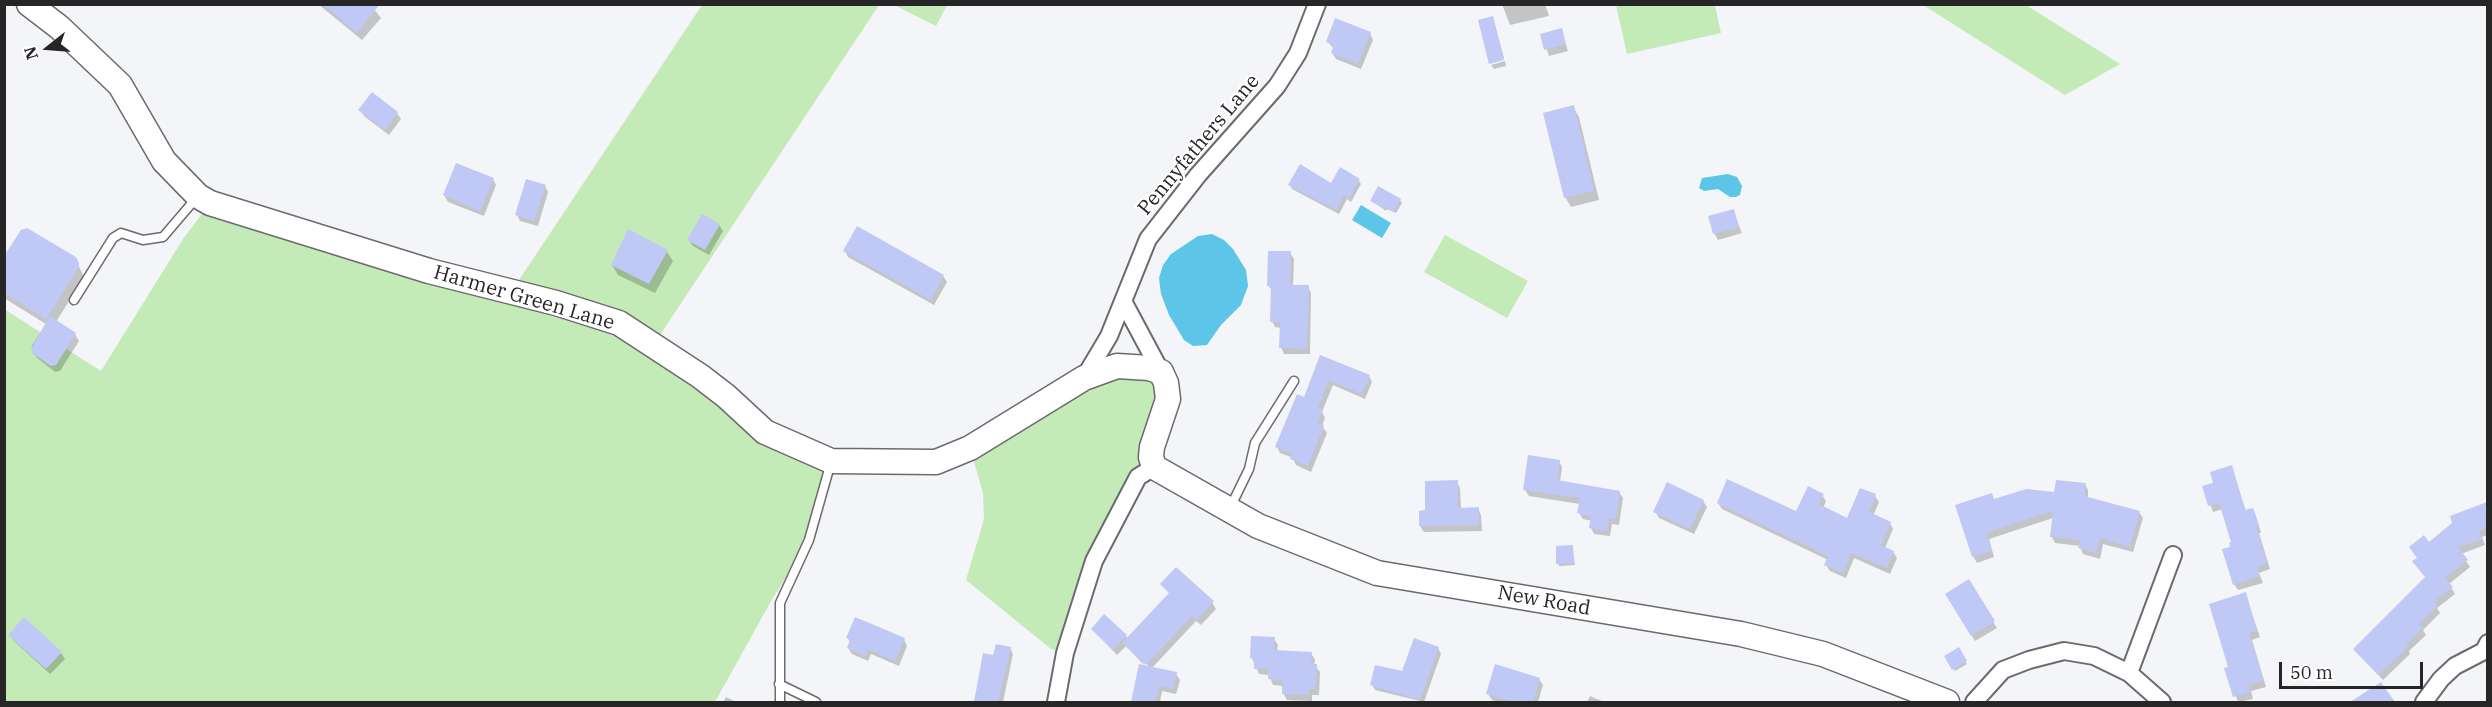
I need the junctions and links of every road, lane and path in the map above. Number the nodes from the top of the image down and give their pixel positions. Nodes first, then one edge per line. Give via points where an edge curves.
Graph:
1 (28, 4) edge
2 (1317, 4) edge
3 (198, 196) junction
4 (74, 300) dead end
5 (1123, 301) junction
6 (1161, 372) junction
7 (1084, 378) junction
8 (1294, 381) dead end
9 (831, 461) junction
10 (1154, 467) junction
11 (1228, 511) junction
12 (2173, 555) dead end
13 (2486, 649) edge
14 (2129, 673) junction
15 (779, 684) junction
16 (780, 702) edge
17 (816, 702) edge
18 (1056, 702) edge
19 (1947, 702) edge
20 (1974, 702) edge
21 (2162, 702) edge
22 (2424, 702) edge

1 - 3 street, Harmer Green Lane via 59,27 120,85 164,161
2 - 5 street, Pennyfathers Lane via 1298,53 1277,86 1198,175 1148,239
3 - 4 lane via 163,237 143,240 120,232
3 - 9 street, Harmer Green Lane via 429,271 619,323 700,376 765,432
5 - 6 street
5 - 7 street, Pennyfathers Lane via 1109,336
6 - 7 street, Harmer Green Lane via 1118,366
6 - 10 street via 1167,383 1168,399 1152,447
7 - 9 street, Harmer Green Lane via 970,448 936,462
8 - 11 lane via 1255,442 1249,469
9 - 15 lane via 809,540 780,603
10 - 11 street, New Road
10 - 18 street via 1138,477 1094,561 1065,653
11 - 19 street, New Road via 1377,573 1741,634 1823,654
12 - 14 street
13 - 22 street via 2456,666
14 - 20 street via 2094,656 2064,651 2003,670
14 - 21 street
15 - 16 lane
15 - 17 lane

